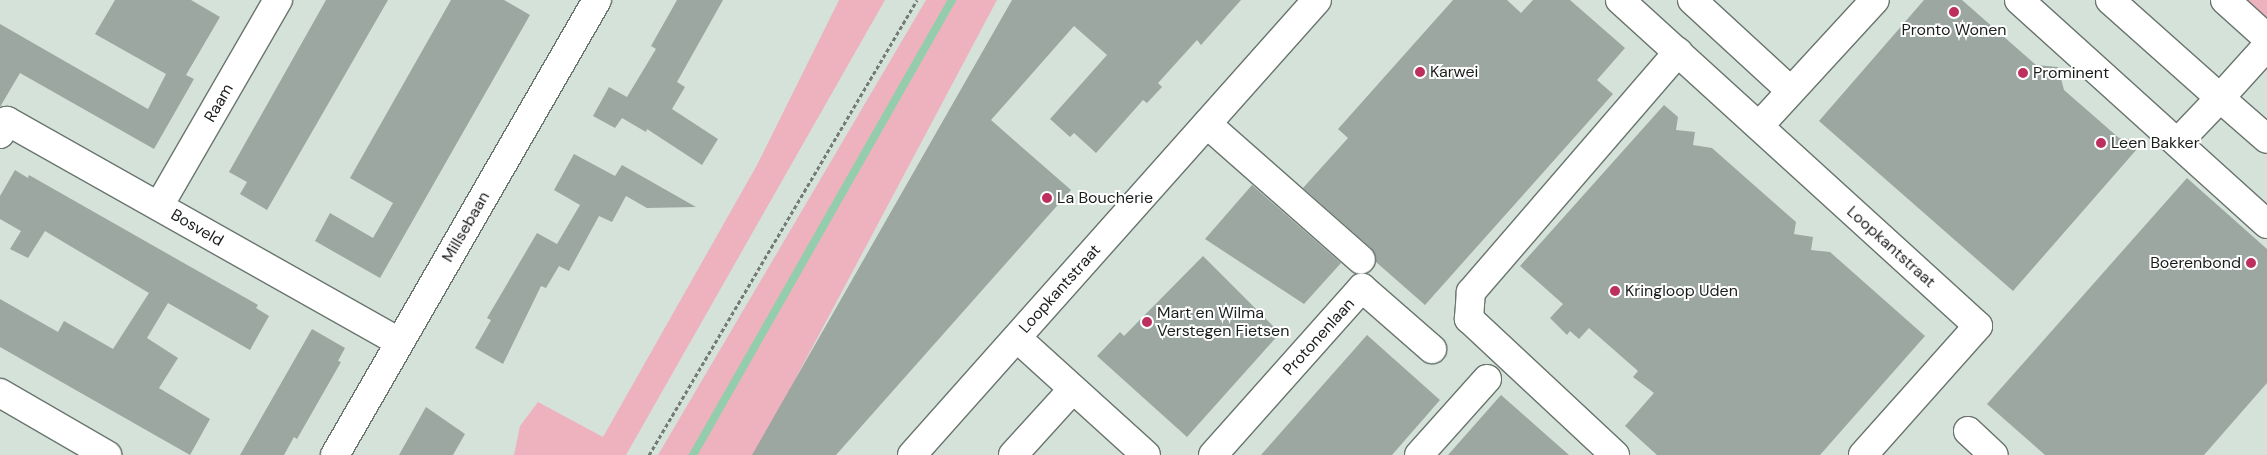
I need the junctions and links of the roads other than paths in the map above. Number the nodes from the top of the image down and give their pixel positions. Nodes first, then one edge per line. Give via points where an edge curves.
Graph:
1 (278, 0) edge
2 (597, 0) edge
3 (1317, 0) edge
4 (1620, 0) edge
5 (1692, 0) edge
6 (1875, 0) edge
7 (2019, 0) edge
8 (2110, 0) edge
9 (2224, 0) edge
10 (2267, 38) edge
11 (2267, 46) edge
12 (1678, 52) junction
13 (1791, 91) junction
14 (2220, 98) junction
15 (2, 123) edge
16 (1207, 124) junction
17 (1759, 126) junction
18 (2267, 140) edge
19 (2178, 142) junction
20 (159, 206) junction
21 (2267, 224) edge
22 (1361, 260) dead end
23 (1016, 338) junction
24 (400, 342) junction
25 (1432, 349) dead end
26 (1487, 379) dead end
27 (1073, 389) junction
28 (0, 393) edge
29 (1968, 431) dead end
30 (107, 455) edge
31 (335, 455) edge
32 (912, 455) edge
33 (1013, 455) edge
34 (1146, 455) edge
35 (1213, 455) edge
36 (1419, 455) edge
37 (1615, 455) edge
38 (1863, 455) edge
39 (1994, 455) edge

1 - 20 street, Raam
2 - 24 street, Millsebaan
3 - 16 street, Loopkantstraat
4 - 12 street, Loopkantstraat
5 - 13 street
6 - 13 street
7 - 19 street
8 - 14 street
9 - 10 street
11 - 14 street
12 - 17 street, Loopkantstraat
12 - 37 street via 1471,292 1469,319
13 - 17 street
14 - 18 street
14 - 19 street
15 - 20 street, Bosveld
16 - 22 street
16 - 23 street, Loopkantstraat
17 - 38 street, Loopkantstraat via 1978,326
19 - 21 street
20 - 24 street, Bosveld
23 - 27 street
23 - 32 street, Loopkantstraat
24 - 31 street, Millsebaan
25 - 35 street, Protonenlaan via 1362,288
26 - 36 street
27 - 33 street
27 - 34 street
28 - 30 street
29 - 39 street

